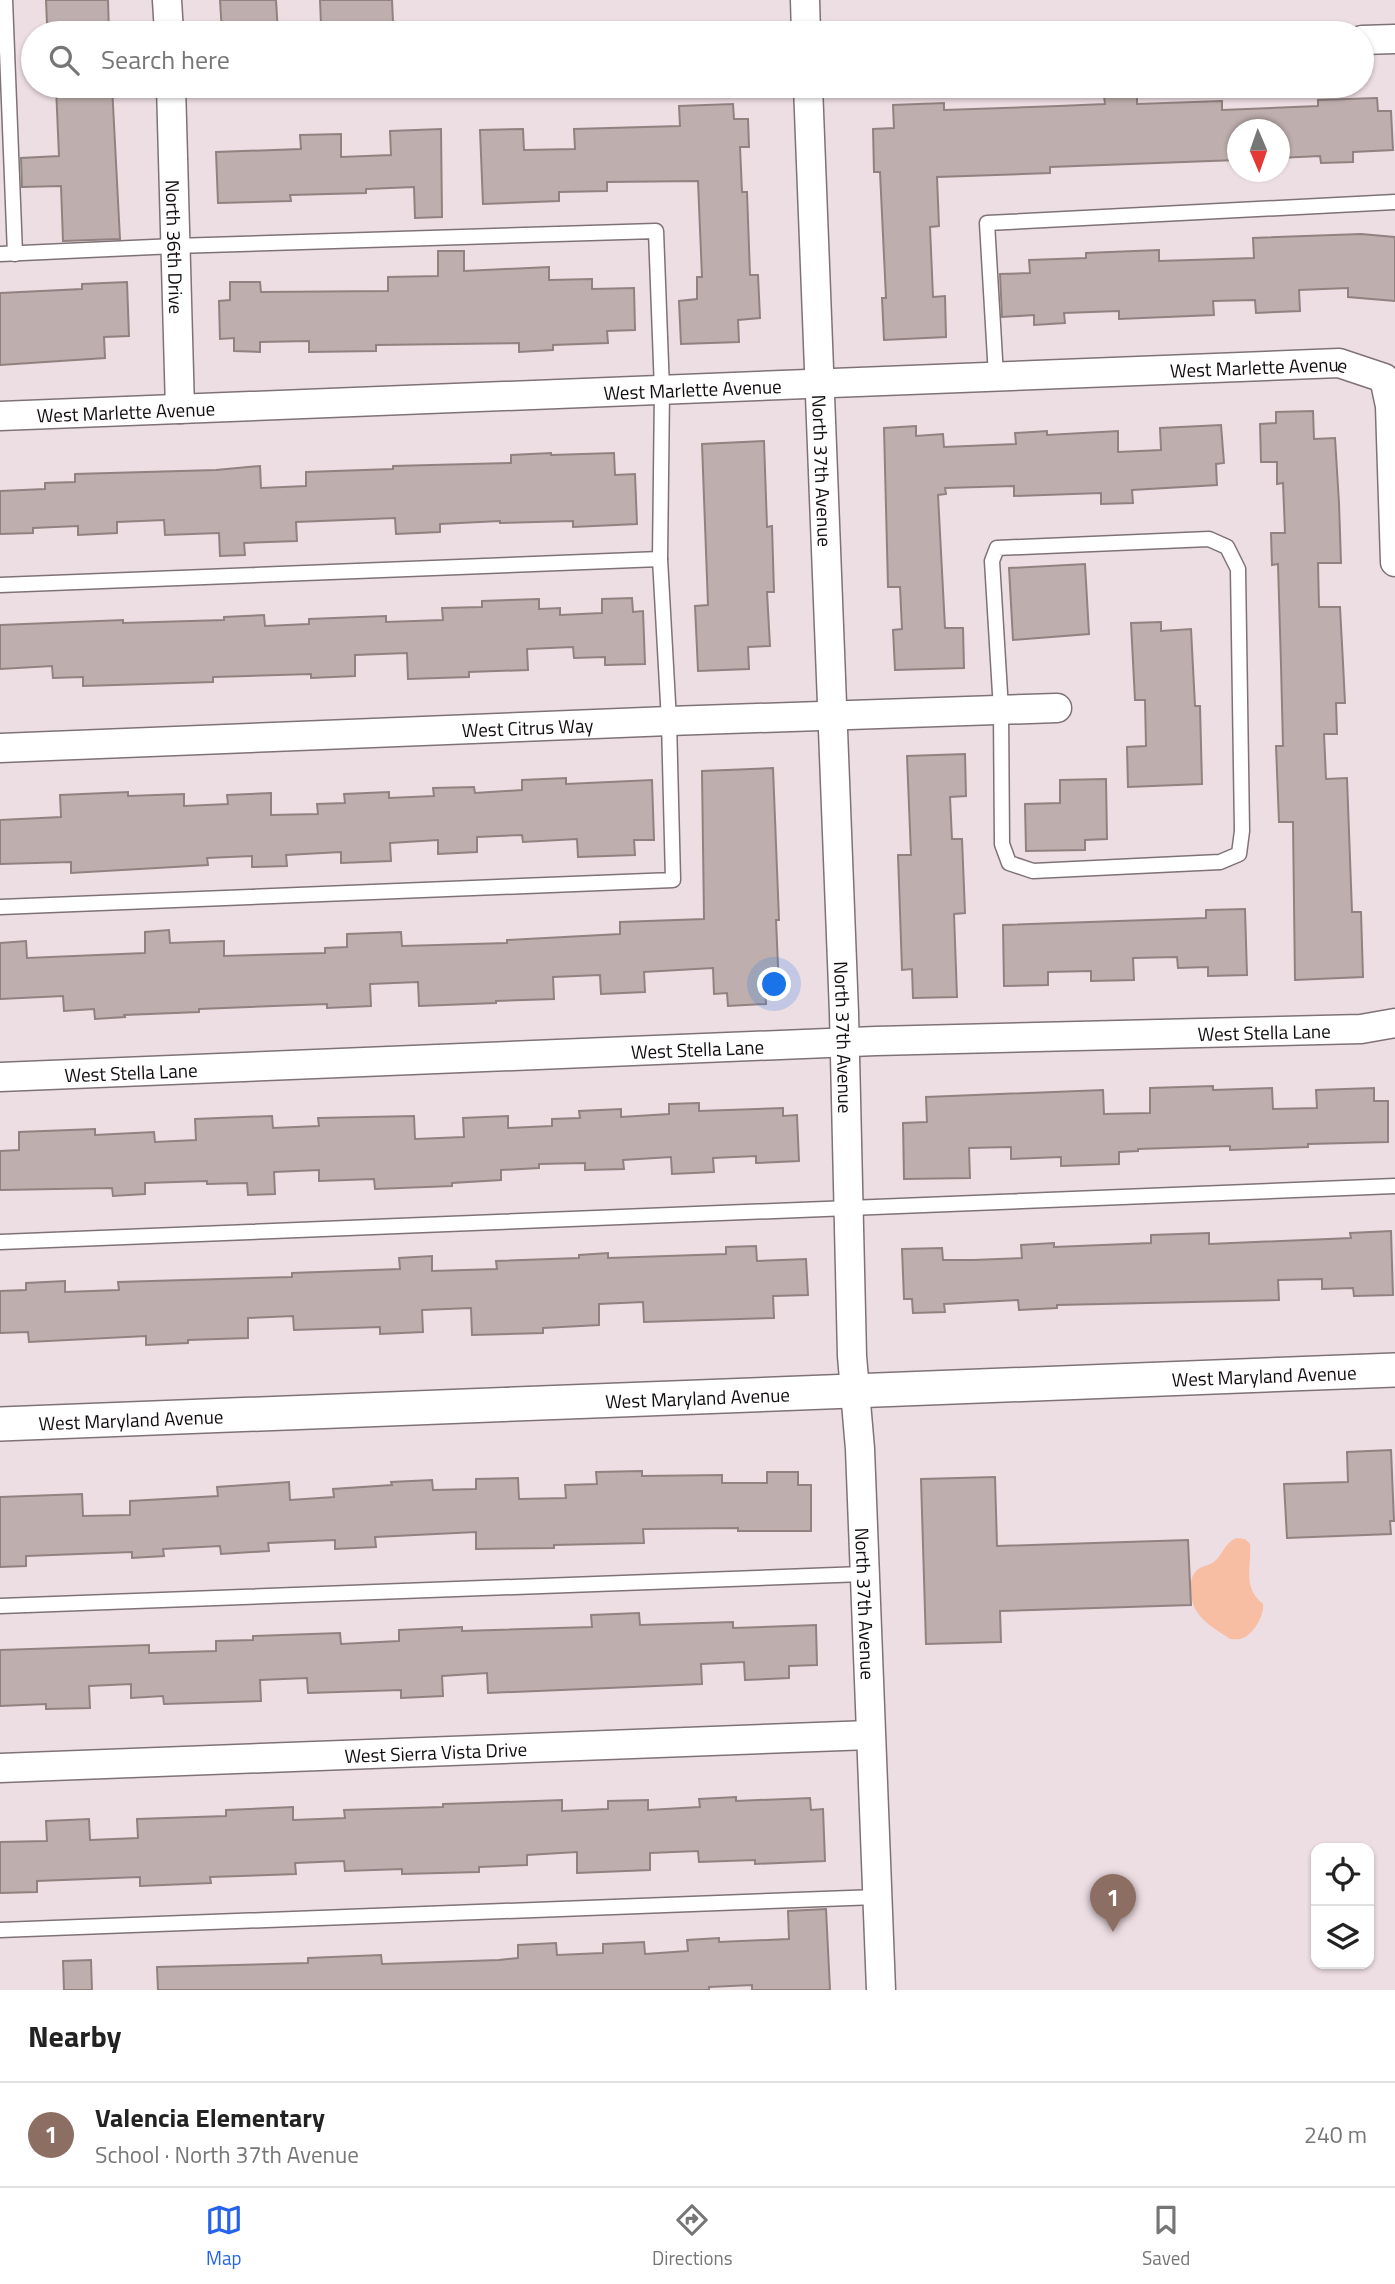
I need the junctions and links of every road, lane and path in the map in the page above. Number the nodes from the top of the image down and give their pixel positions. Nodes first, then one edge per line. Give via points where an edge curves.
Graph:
1 (5, 0) edge
2 (167, 0) edge
3 (805, 0) edge
4 (168, 21) edge
5 (806, 21) edge
6 (1395, 38) edge
7 (1374, 39) edge
8 (171, 98) edge
9 (808, 98) edge
10 (1395, 202) edge
11 (175, 246) junction
12 (7, 254) edge
13 (996, 376) junction
14 (819, 383) junction
15 (662, 390) junction
16 (180, 409) junction
17 (0, 416) edge
18 (660, 559) junction
19 (1395, 562) edge
20 (0, 585) edge
21 (1057, 708) dead end
22 (1001, 710) junction
23 (831, 716) junction
24 (670, 721) junction
25 (0, 748) edge
26 (0, 907) edge
27 (1395, 1023) edge
28 (844, 1044) junction
29 (0, 1077) edge
30 (1395, 1186) edge
31 (850, 1209) junction
32 (0, 1242) edge
33 (1395, 1370) edge
34 (855, 1391) junction
35 (0, 1424) edge
36 (863, 1574) junction
37 (0, 1606) edge
38 (870, 1735) junction
39 (0, 1768) edge
40 (877, 1897) junction
41 (0, 1930) edge
42 (881, 1990) edge

1 - 12 lane
2 - 4 street
3 - 5 street
6 - 7 street
8 - 11 street, North 36th Drive
9 - 14 street, North 37th Avenue
10 - 13 lane via 987,223
11 - 12 lane
11 - 15 lane via 656,231
11 - 16 street, North 36th Drive
13 - 14 street, West Marlette Avenue
13 - 19 street, West Marlette Avenue via 1339,363 1384,378 1390,406
14 - 15 street, West Marlette Avenue
14 - 23 street, North 37th Avenue
15 - 16 street, West Marlette Avenue
15 - 18 lane
16 - 17 street, West Marlette Avenue
18 - 20 lane
18 - 24 lane
21 - 22 street, West Citrus Way
22 - 22 lane via 1002,844 1009,863 1034,871 1220,862 1239,854 1238,569 1227,547 1209,539 997,548 992,561
22 - 23 street, West Citrus Way
23 - 24 street, West Citrus Way
23 - 28 street, North 37th Avenue
24 - 25 street, West Citrus Way
24 - 26 lane via 673,880
27 - 28 street, West Stella Lane via 1360,1029
28 - 29 street, West Stella Lane
28 - 31 street, North 37th Avenue
30 - 31 lane
31 - 32 lane
31 - 34 street, North 37th Avenue
33 - 34 street, West Maryland Avenue
34 - 35 street, West Maryland Avenue
34 - 36 street, North 37th Avenue
36 - 37 lane
36 - 38 street, North 37th Avenue
38 - 39 street, West Sierra Vista Drive
38 - 40 street, North 37th Avenue
40 - 41 lane
40 - 42 street, North 37th Avenue

